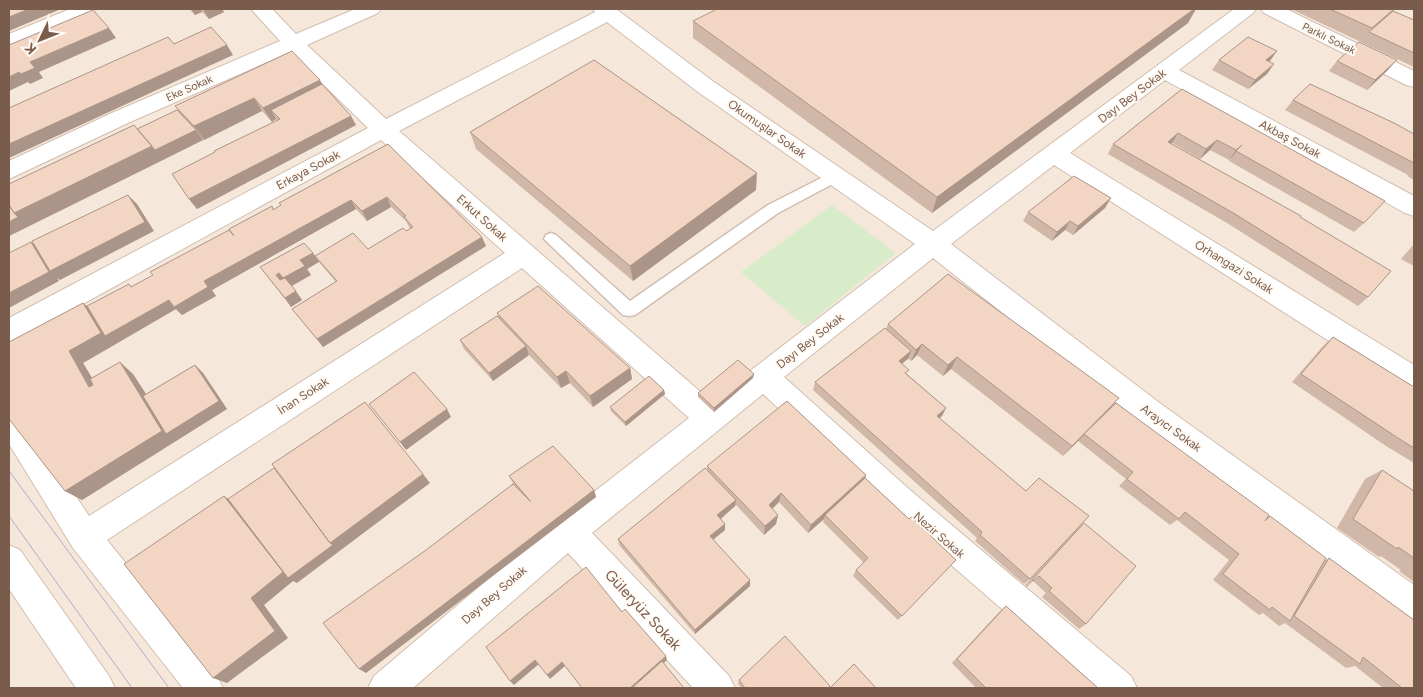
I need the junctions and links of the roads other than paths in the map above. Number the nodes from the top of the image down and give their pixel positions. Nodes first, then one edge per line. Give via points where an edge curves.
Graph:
1 (86, 9) edge
2 (261, 9) edge
3 (371, 9) edge
4 (1246, 9) edge
5 (1270, 9) edge
6 (606, 11) edge
7 (9, 42) edge
8 (292, 43) junction
9 (1165, 71) junction
10 (1414, 80) edge
11 (384, 130) junction
12 (1054, 154) junction
13 (9, 170) edge
14 (835, 176) junction
15 (1414, 207) edge
16 (551, 239) dead end
17 (934, 244) junction
18 (522, 255) junction
19 (9, 331) edge
20 (764, 377) junction
21 (1414, 380) edge
22 (9, 418) edge
23 (711, 419) junction
24 (569, 531) junction
25 (84, 537) junction
26 (13, 575) edge
27 (1414, 605) edge
28 (97, 688) edge
29 (205, 688) edge
30 (386, 688) edge
31 (717, 688) edge
32 (1119, 688) edge

1 - 7 street
2 - 8 street, Erkut Sokak
3 - 8 street, Eke Sokak
4 - 9 street, Dayı Bey Sokak
5 - 10 street, Parklı Sokak
6 - 11 street, Erkaya Sokak
6 - 14 street, Okumuşlar Sokak via 706,87
8 - 11 street, Erkut Sokak
8 - 13 street, Eke Sokak
9 - 12 street, Dayı Bey Sokak
9 - 15 street, Akbaş Sokak
11 - 18 street, Erkut Sokak
11 - 19 street, Erkaya Sokak
12 - 17 street, Dayı Bey Sokak
12 - 21 street, Orhangazi Sokak
14 - 16 lane via 773,209 629,310
14 - 17 street, Okumuşlar Sokak
17 - 20 street, Dayı Bey Sokak
17 - 27 street, Arayıcı Sokak via 1151,413
18 - 23 street, Erkut Sokak
18 - 25 street, İnan Sokak
20 - 23 street, Dayı Bey Sokak
20 - 32 street, Nezir Sokak via 899,500
22 - 25 street
23 - 24 street, Dayı Bey Sokak
24 - 30 street, Dayı Bey Sokak
24 - 31 street, Güleryüz Sokak
25 - 29 street
26 - 28 street

